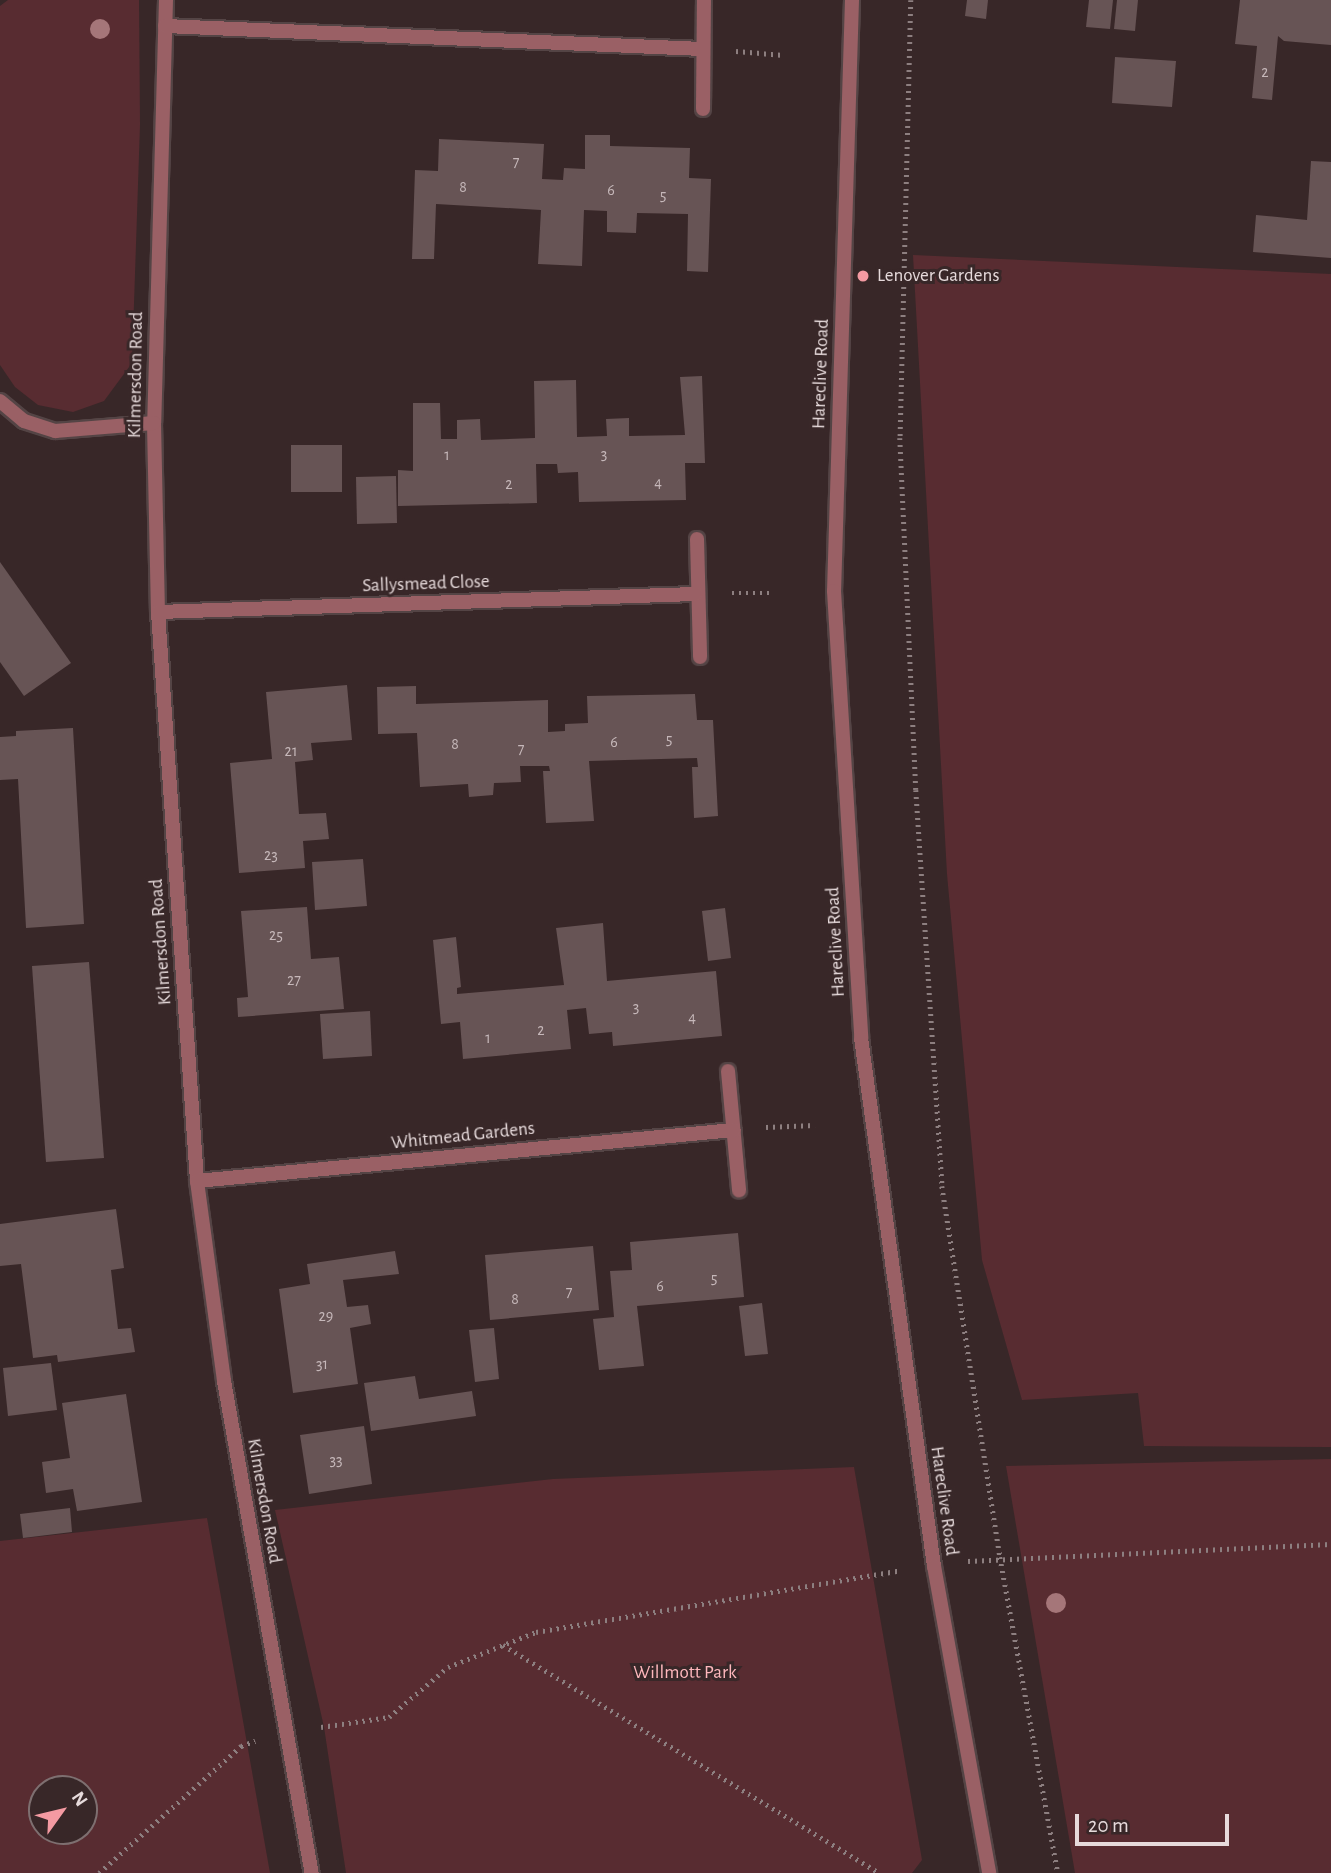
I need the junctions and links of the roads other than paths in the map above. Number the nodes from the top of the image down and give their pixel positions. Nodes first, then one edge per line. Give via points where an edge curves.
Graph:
1 (166, 0) edge
2 (704, 0) edge
3 (852, 0) edge
4 (165, 26) junction
5 (703, 49) junction
6 (703, 109) dead end
7 (0, 401) edge
8 (154, 423) junction
9 (697, 539) dead end
10 (696, 594) junction
11 (158, 612) junction
12 (700, 657) dead end
13 (728, 1071) dead end
14 (734, 1130) junction
15 (197, 1181) junction
16 (739, 1190) dead end
17 (312, 1873) edge
18 (989, 1873) edge

1 - 4 street, Kilmersdon Road
2 - 5 street
3 - 18 street, Hareclive Road via 834,592 861,1038 934,1566
4 - 5 street
4 - 8 street, Kilmersdon Road
5 - 6 street
7 - 8 street via 24,421 55,431
8 - 11 street, Kilmersdon Road
9 - 10 street
10 - 11 street, Sallysmead Close
10 - 12 street
11 - 15 street, Kilmersdon Road
13 - 14 street
14 - 15 street, Whitmead Gardens
14 - 16 street
15 - 17 street, Kilmersdon Road via 224,1381

